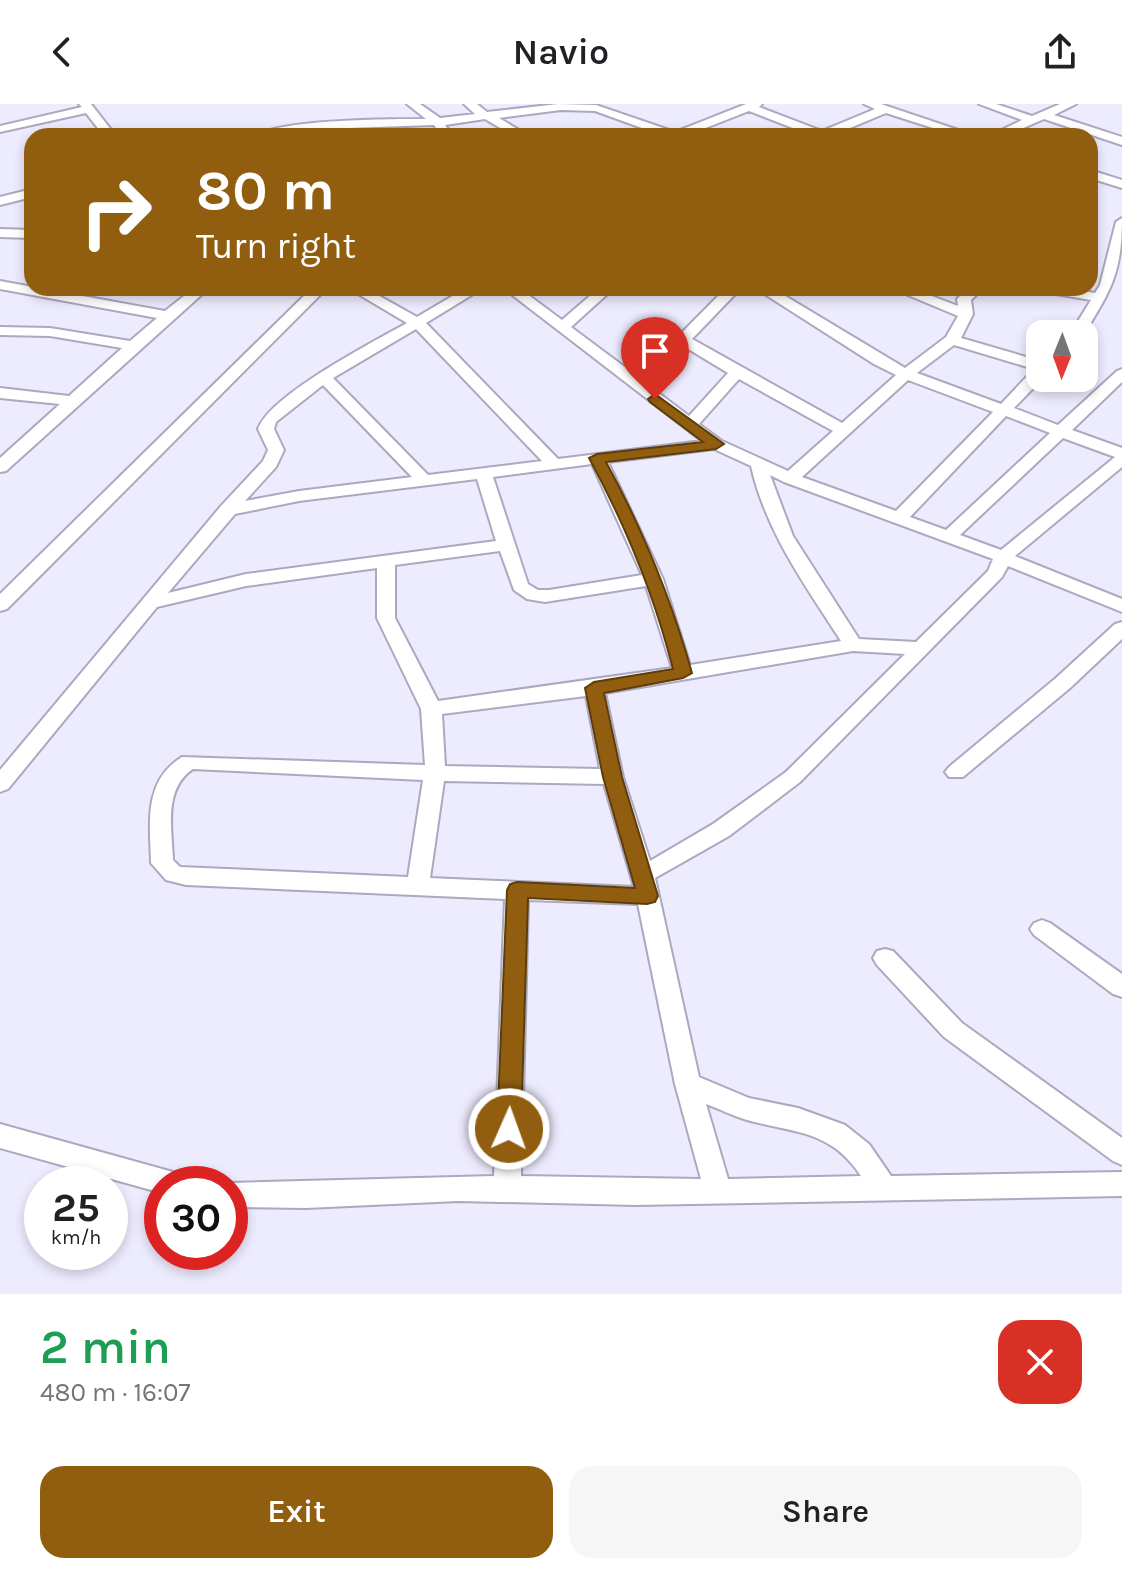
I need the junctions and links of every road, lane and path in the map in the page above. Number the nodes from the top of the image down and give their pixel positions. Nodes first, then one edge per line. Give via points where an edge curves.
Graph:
1 (413, 104) edge
2 (470, 104) edge
3 (870, 104) edge
4 (985, 104) edge
5 (1070, 104) edge
6 (753, 106) edge
7 (87, 107) edge
8 (885, 109) junction
9 (364, 113) dead end
10 (485, 116) junction
11 (1038, 118) junction
12 (374, 122) junction
13 (438, 122) junction
14 (104, 128) edge
15 (297, 128) edge
16 (442, 128) edge
17 (513, 128) edge
18 (652, 128) edge
19 (696, 128) edge
20 (804, 128) edge
21 (841, 128) edge
22 (945, 128) edge
23 (1014, 128) edge
24 (1075, 128) edge
25 (0, 129) edge
26 (1098, 134) edge
27 (1122, 141) edge
28 (1098, 176) edge
29 (1122, 184) edge
30 (24, 195) edge
31 (0, 201) edge
32 (1122, 222) edge
33 (0, 233) edge
34 (24, 234) edge
35 (0, 285) edge
36 (24, 289) edge
37 (59, 296) edge
38 (192, 296) edge
39 (313, 296) edge
40 (369, 296) edge
41 (463, 296) edge
42 (520, 296) edge
43 (598, 296) edge
44 (726, 296) edge
45 (775, 296) edge
46 (919, 296) edge
47 (967, 296) edge
48 (1090, 296) edge
49 (1101, 298) junction
50 (966, 314) junction
51 (167, 316) junction
52 (1086, 320) edge
53 (418, 323) junction
54 (562, 328) junction
55 (0, 331) edge
56 (684, 340) junction
57 (952, 340) junction
58 (133, 346) junction
59 (1026, 362) edge
60 (739, 370) junction
61 (906, 374) junction
62 (1122, 374) edge
63 (324, 377) junction
64 (638, 386) junction
65 (1026, 386) edge
66 (0, 393) edge
67 (72, 401) junction
68 (1003, 410) junction
69 (690, 424) junction
70 (844, 430) junction
71 (1062, 432) junction
72 (716, 444) junction
73 (1122, 457) edge
74 (597, 458) junction
75 (553, 463) junction
76 (759, 465) junction
77 (0, 467) edge
78 (483, 473) junction
79 (790, 478) junction
80 (426, 482) junction
81 (227, 510) junction
82 (899, 518) junction
83 (948, 537) junction
84 (505, 545) junction
85 (1003, 557) junction
86 (386, 561) junction
87 (654, 579) junction
88 (147, 604) junction
89 (0, 605) edge
90 (1122, 606) edge
91 (1122, 628) edge
92 (853, 645) junction
93 (919, 648) junction
94 (683, 673) junction
95 (594, 688) junction
96 (431, 709) junction
97 (956, 772) dead end
98 (435, 773) junction
99 (612, 777) junction
100 (0, 784) edge
101 (418, 885) junction
102 (645, 885) junction
103 (517, 890) junction
104 (1042, 929) dead end
105 (885, 958) dead end
106 (1122, 987) edge
107 (688, 1084) junction
108 (0, 1136) edge
109 (1122, 1153) edge
110 (144, 1176) edge
111 (1122, 1184) edge
112 (507, 1189) junction
113 (717, 1189) junction
114 (884, 1189) junction
115 (248, 1195) edge

1 - 13 street
2 - 10 street
3 - 8 street
4 - 11 street
5 - 11 street
6 - 19 street
6 - 20 street
7 - 14 street
7 - 25 street
8 - 21 street
8 - 22 street
9 - 12 street
10 - 13 street
10 - 17 street
10 - 18 street via 596,108
11 - 23 street
11 - 24 street
12 - 13 street
12 - 15 street
13 - 16 street
26 - 27 street
28 - 29 street
30 - 31 street
32 - 49 street
33 - 34 street
35 - 36 street
37 - 51 street
38 - 51 street
39 - 89 street
40 - 53 street
41 - 53 street
42 - 54 street
43 - 54 street
44 - 56 street
45 - 61 street
46 - 50 street
47 - 50 street
48 - 49 street
49 - 52 street
50 - 57 street
51 - 58 street
53 - 63 street
53 - 75 street
54 - 64 street
55 - 58 street via 50,332
56 - 60 street
56 - 64 street
57 - 59 street
57 - 61 street
58 - 67 street
60 - 69 street
60 - 70 street
61 - 68 street
61 - 70 street
62 - 71 street
63 - 80 street
63 - 81 street via 269,420 266,429 275,444 274,456
64 - 69 street
65 - 68 street
66 - 67 street
67 - 77 street
68 - 71 street
68 - 82 street
69 - 72 street
70 - 79 street
71 - 73 street
71 - 83 street
72 - 74 street
72 - 76 street
73 - 85 street
74 - 75 street
74 - 87 street
75 - 78 street
76 - 79 street
76 - 92 street via 776,519
78 - 80 street
78 - 84 street
79 - 82 street
80 - 81 street
81 - 88 street
82 - 83 street
83 - 85 street
84 - 86 street
84 - 87 street via 520,586 539,597
85 - 90 street
85 - 93 street via 996,573
86 - 88 street via 246,580
86 - 96 street via 386,618
87 - 94 street
88 - 100 street
91 - 97 street
92 - 93 street
92 - 94 street
93 - 102 street via 793,777
94 - 95 street
95 - 96 street
95 - 99 street
96 - 98 street
98 - 99 street
98 - 101 street
98 - 101 street via 205,760 170,773 162,794 162,863 174,874
99 - 102 street
101 - 103 street
102 - 103 street
102 - 107 street
103 - 112 street
104 - 106 street
105 - 109 street via 953,1030
107 - 113 street
107 - 114 street via 747,1109 836,1133 860,1152
108 - 110 street
111 - 114 street
112 - 113 street
112 - 115 street
113 - 114 street

